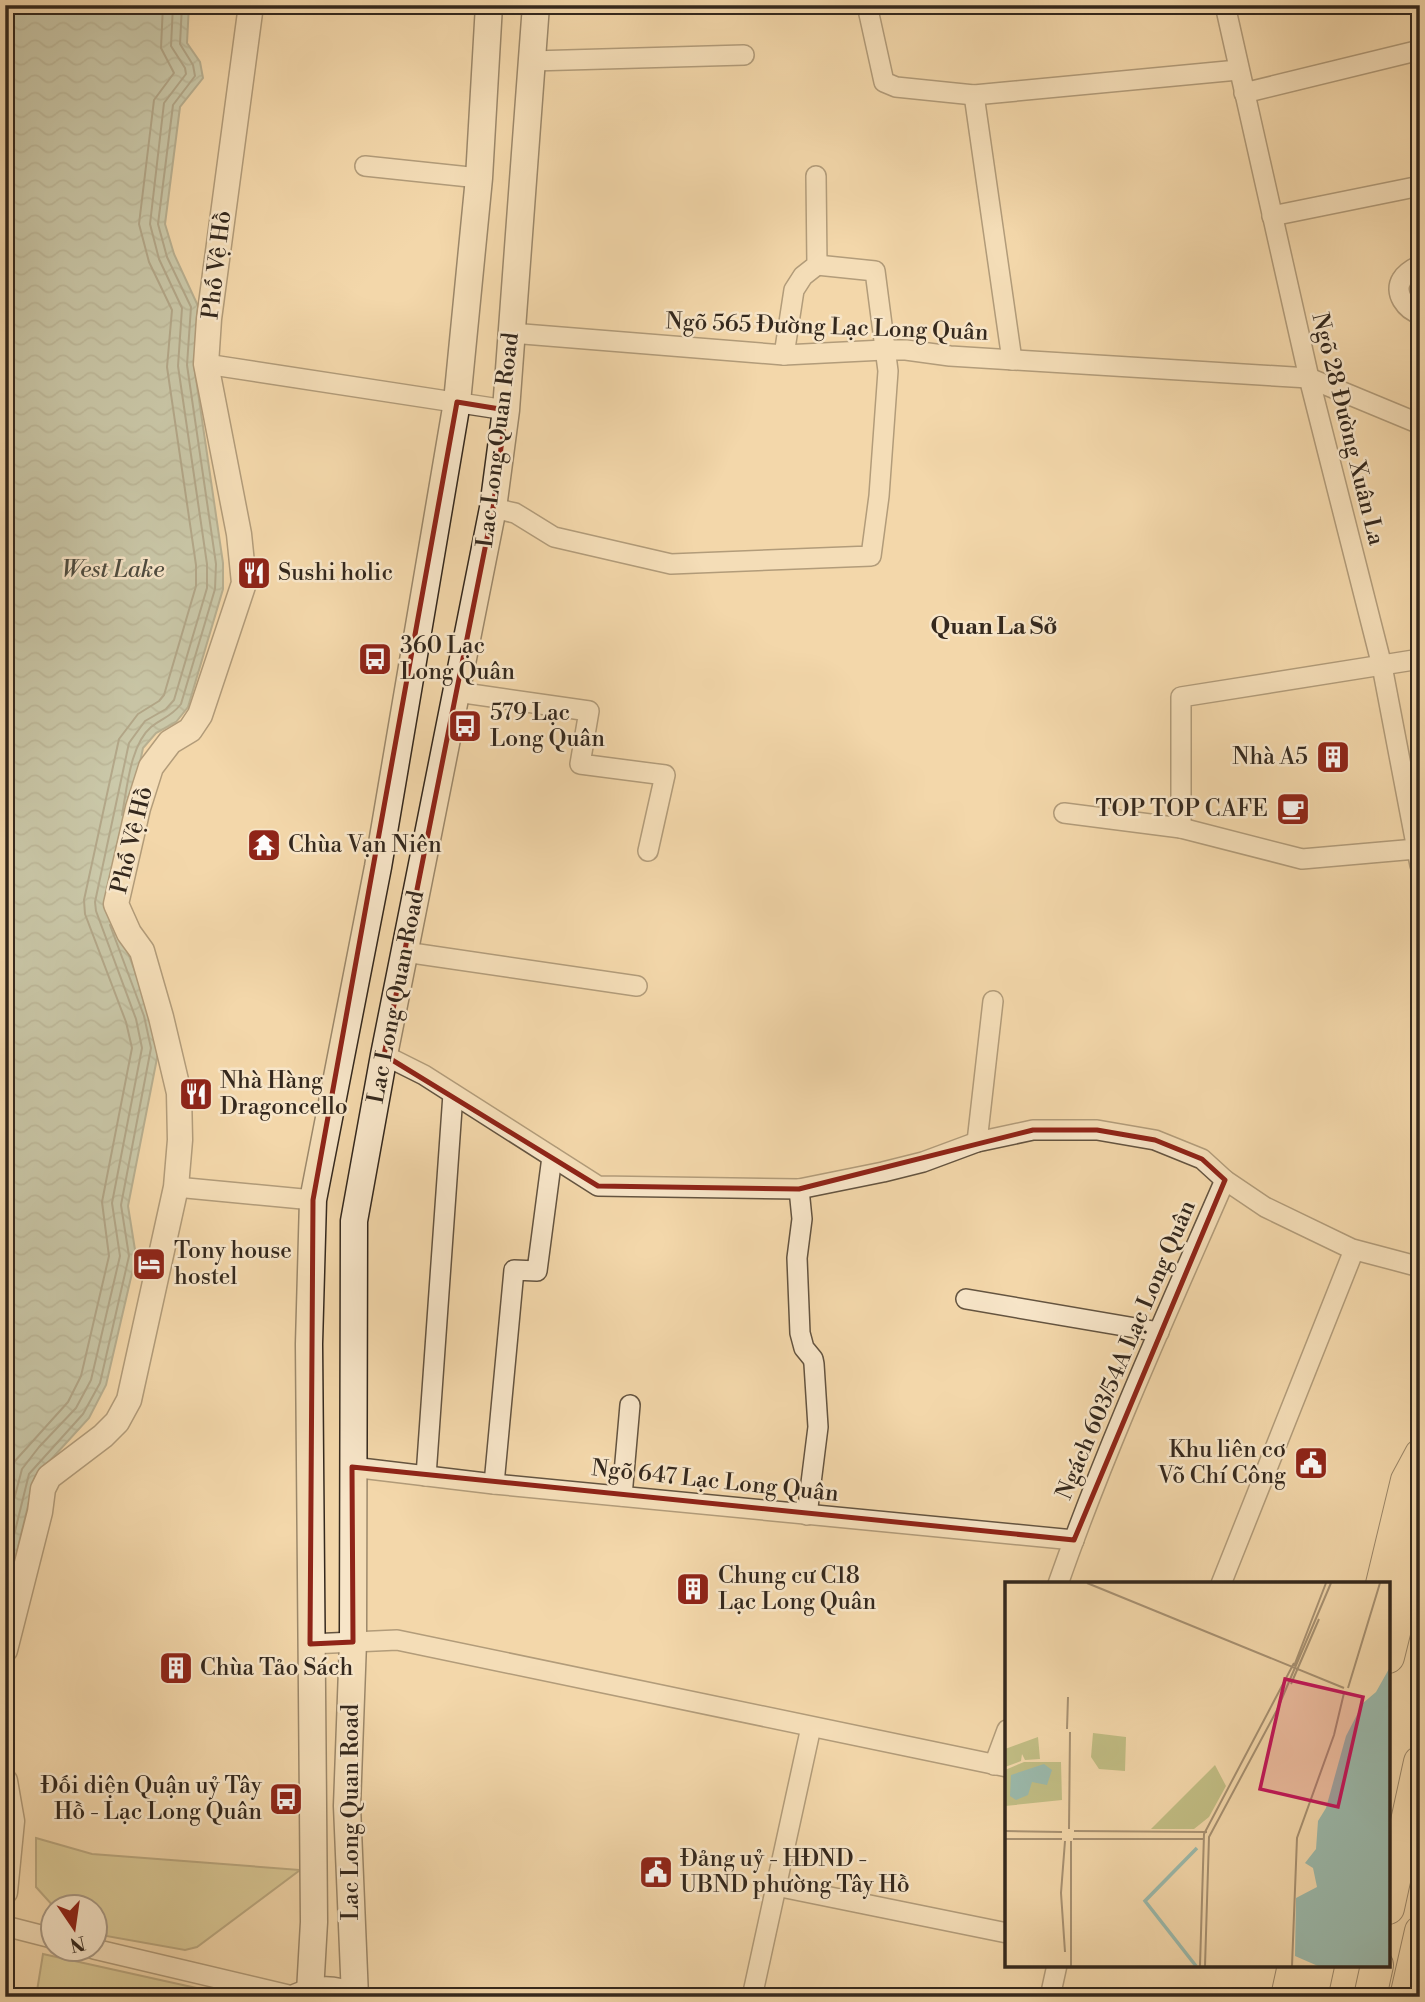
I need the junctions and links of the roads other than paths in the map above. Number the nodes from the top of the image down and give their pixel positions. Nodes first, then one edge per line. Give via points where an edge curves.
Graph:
1 (251, 5) edge
2 (489, 5) edge
3 (536, 5) edge
4 (867, 5) edge
5 (1225, 5) edge
6 (1420, 50) edge
7 (744, 55) dead end
8 (532, 61) junction
9 (1238, 70) junction
10 (1244, 93) junction
11 (974, 95) junction
12 (365, 166) dead end
13 (816, 176) dead end
14 (479, 178) junction
15 (1420, 186) edge
16 (1272, 216) junction
17 (817, 265) junction
18 (1420, 265) edge
19 (1420, 314) edge
20 (511, 333) junction
21 (884, 350) junction
22 (784, 355) junction
23 (1012, 360) junction
24 (206, 363) junction
25 (1308, 378) junction
26 (457, 402) junction
27 (506, 410) junction
28 (1420, 424) edge
29 (493, 508) junction
30 (1420, 659) edge
31 (1382, 666) junction
32 (457, 692) junction
33 (1064, 813) dead end
34 (1181, 828) junction
35 (649, 851) dead end
36 (1418, 857) edge
37 (405, 952) junction
38 (637, 986) dead end
39 (993, 1001) dead end
40 (384, 1055) junction
41 (453, 1094) junction
42 (977, 1142) junction
43 (552, 1157) junction
44 (1225, 1180) junction
45 (176, 1187) junction
46 (799, 1189) junction
47 (313, 1200) junction
48 (1354, 1250) junction
49 (1420, 1267) edge
50 (966, 1299) dead end
51 (1159, 1332) junction
52 (630, 1405) dead end
53 (1420, 1454) edge
54 (352, 1467) junction
55 (426, 1476) junction
56 (494, 1485) junction
57 (622, 1496) junction
58 (807, 1515) junction
59 (1420, 1528) edge
60 (1074, 1540) junction
61 (1064, 1582) edge
62 (1222, 1582) edge
63 (1381, 1582) edge
64 (353, 1642) junction
65 (310, 1644) junction
66 (1390, 1649) edge
67 (5, 1650) edge
68 (811, 1727) junction
69 (1005, 1742) edge
70 (1420, 1762) edge
71 (1001, 1766) edge
72 (5, 1781) edge
73 (776, 1885) junction
74 (5, 1892) edge
75 (1390, 1899) edge
76 (5, 1926) edge
77 (1420, 1931) edge
78 (1005, 1933) edge
79 (38, 1934) edge
80 (108, 1952) edge
81 (1057, 1967) edge
82 (1293, 1967) edge
83 (1318, 1967) edge
84 (1377, 1967) edge
85 (301, 1995) edge
86 (355, 1997) edge
87 (752, 1997) edge
88 (1050, 1997) edge
89 (1286, 1997) edge
90 (1311, 1997) edge
91 (1370, 1997) edge
92 (1405, 1997) edge

1 - 24 street, Phố Vệ Hồ
2 - 14 main road, Lac Long Quan Road
3 - 8 main road, Lac Long Quan Road
4 - 11 street via 884,82
5 - 9 street, Ngõ 28 Đường Xuân La
6 - 10 street
7 - 8 street
8 - 20 main road, Lac Long Quan Road
9 - 10 street, Ngõ 28 Đường Xuân La
9 - 11 street
10 - 16 street, Ngõ 28 Đường Xuân La
11 - 23 street
12 - 14 street
13 - 17 street
14 - 26 main road, Lac Long Quan Road
15 - 16 street
16 - 25 street, Ngõ 28 Đường Xuân La
17 - 21 street via 876,271
17 - 22 street via 794,290
18 - 19 street via 1402,278 1399,288 1403,302
20 - 22 street, Ngõ 565 Đường Lạc Long Quân
20 - 27 main road, Lac Long Quan Road
21 - 22 street, Ngõ 565 Đường Lạc Long Quân
21 - 23 street, Ngõ 565 Đường Lạc Long Quân
21 - 29 street via 888,371 871,556 671,564 554,537 515,513
23 - 25 street, Ngõ 565 Đường Lạc Long Quân
24 - 26 street
24 - 45 street, Phố Vệ Hồ via 244,583 201,715 190,730 170,742 151,767 116,905 142,951 179,1093
25 - 28 street, Ngõ 565 Đường Lạc Long Quân
25 - 31 street, Ngõ 28 Đường Xuân La
26 - 27 street
26 - 47 main road, Lac Long Quan Road via 378,867
27 - 29 main road, Lac Long Quan Road
29 - 32 main road, Lac Long Quan Road
30 - 31 street
31 - 34 street via 1181,697
31 - 36 street, Ngõ 28 Đường Xuân La
32 - 35 street via 589,711 580,764 665,775
32 - 37 main road, Lac Long Quan Road
33 - 34 street
34 - 36 street via 1302,859
37 - 38 street
37 - 40 main road, Lac Long Quan Road
39 - 42 street
40 - 41 street
40 - 54 main road, Lac Long Quan Road via 354,1221
41 - 43 street
41 - 55 street
42 - 44 street via 1032,1130 1097,1130 1154,1140 1202,1158
42 - 46 street via 923,1162
43 - 46 street via 598,1186
43 - 56 street via 537,1271 514,1270
44 - 48 street via 1265,1207
44 - 51 street, Ngách 603/54A Lạc Long Quân
45 - 47 street
45 - 67 street, Phố Vệ Hồ via 129,1400 117,1422 49,1477 43,1489
46 - 58 street via 800,1333 814,1364 818,1427
47 - 65 main road, Lac Long Quan Road
48 - 49 street
48 - 62 street
50 - 51 street
51 - 60 street, Ngách 603/54A Lạc Long Quân
52 - 57 street
53 - 63 main road via 1406,1480
54 - 55 street, Ngõ 647 Lạc Long Quân
54 - 64 main road, Lac Long Quan Road
55 - 56 street, Ngõ 647 Lạc Long Quân
56 - 57 street, Ngõ 647 Lạc Long Quân
57 - 58 street, Ngõ 647 Lạc Long Quân
58 - 60 street, Ngõ 647 Lạc Long Quân
59 - 66 highway
60 - 61 street, Ngách 603/54A Lạc Long Quân
64 - 65 street
64 - 68 street via 397,1640
64 - 86 main road, Lac Long Quan Road via 346,1806
65 - 85 main road, Lac Long Quan Road via 314,1907
68 - 71 street
68 - 73 street
69 - 71 street
70 - 75 highway
72 - 74 street via 12,1821
73 - 78 street
73 - 87 street
76 - 79 street
77 - 92 main road
80 - 85 street
81 - 88 street
82 - 89 main road
83 - 90 highway
84 - 91 highway
85 - 86 main road via 325,1989

